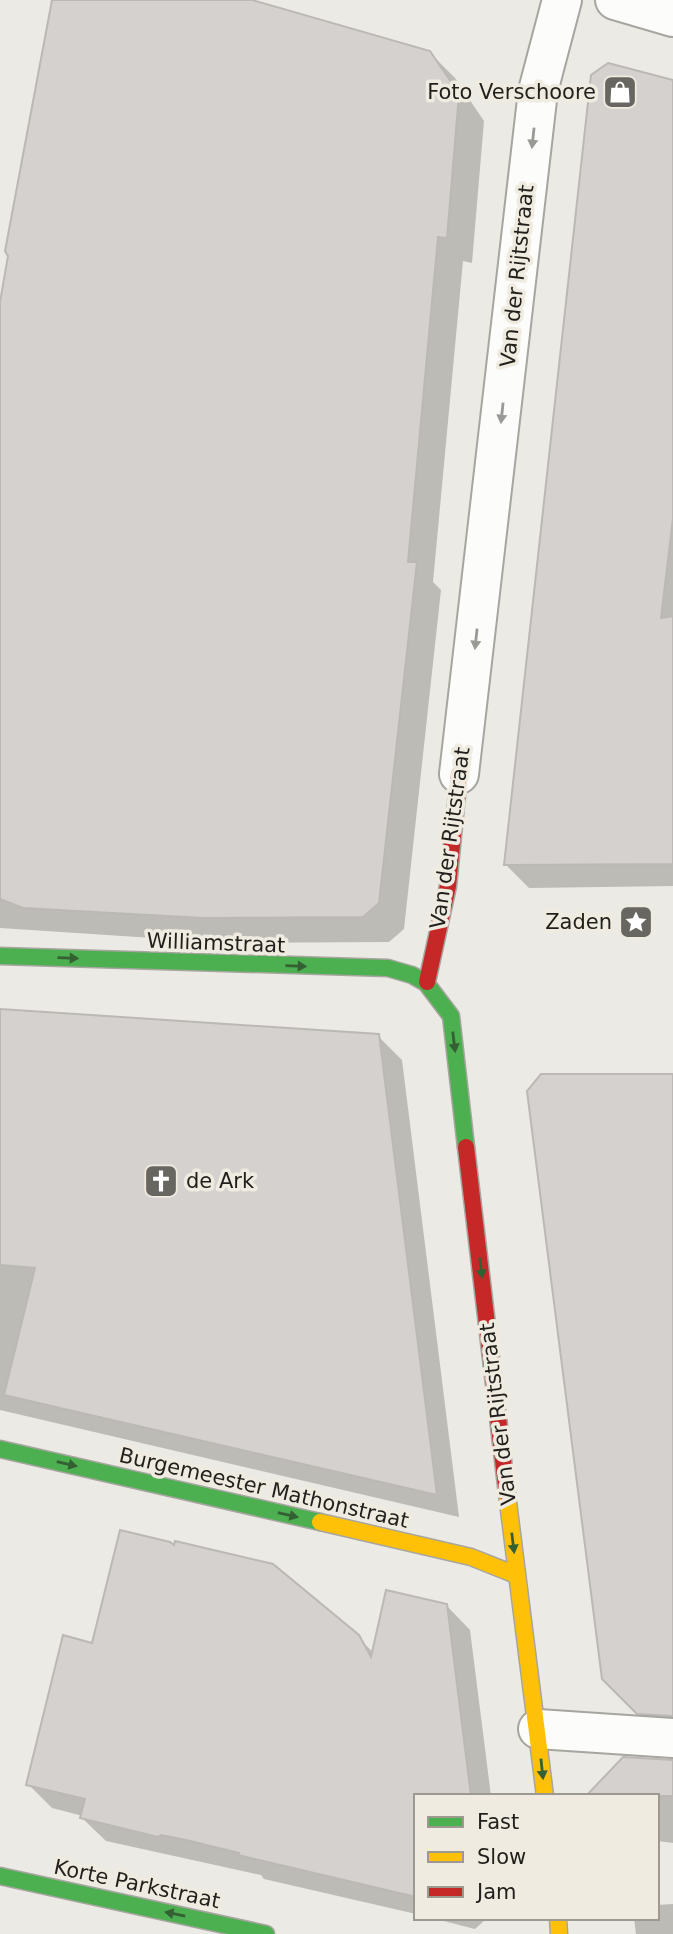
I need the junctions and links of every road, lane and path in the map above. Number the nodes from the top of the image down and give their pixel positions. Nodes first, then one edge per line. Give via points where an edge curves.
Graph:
1 (562, 0) edge
2 (615, 0) edge
3 (673, 17) edge
4 (460, 774) joint
5 (0, 956) edge
6 (427, 982) junction
7 (0, 1449) edge
8 (516, 1575) junction
9 (538, 1729) junction
10 (673, 1738) edge
11 (545, 1794) edge
12 (0, 1876) edge
13 (266, 1934) edge

1 -> 4 street, Van der Rijtstraat via 538,91
2 - 3 street
4 - 6 street, Van der Rijtstraat via 448,886
5 -> 6 street, Williamstraat via 388,968
6 -> 8 street, Van der Rijtstraat via 451,1016
7 -> 8 street, Burgemeester Mathonstraat via 471,1558
8 - 9 street, Van der Rijtstraat
9 - 10 street
9 -> 11 street, Van der Rijtstraat
13 -> 12 street, Korte Parkstraat

